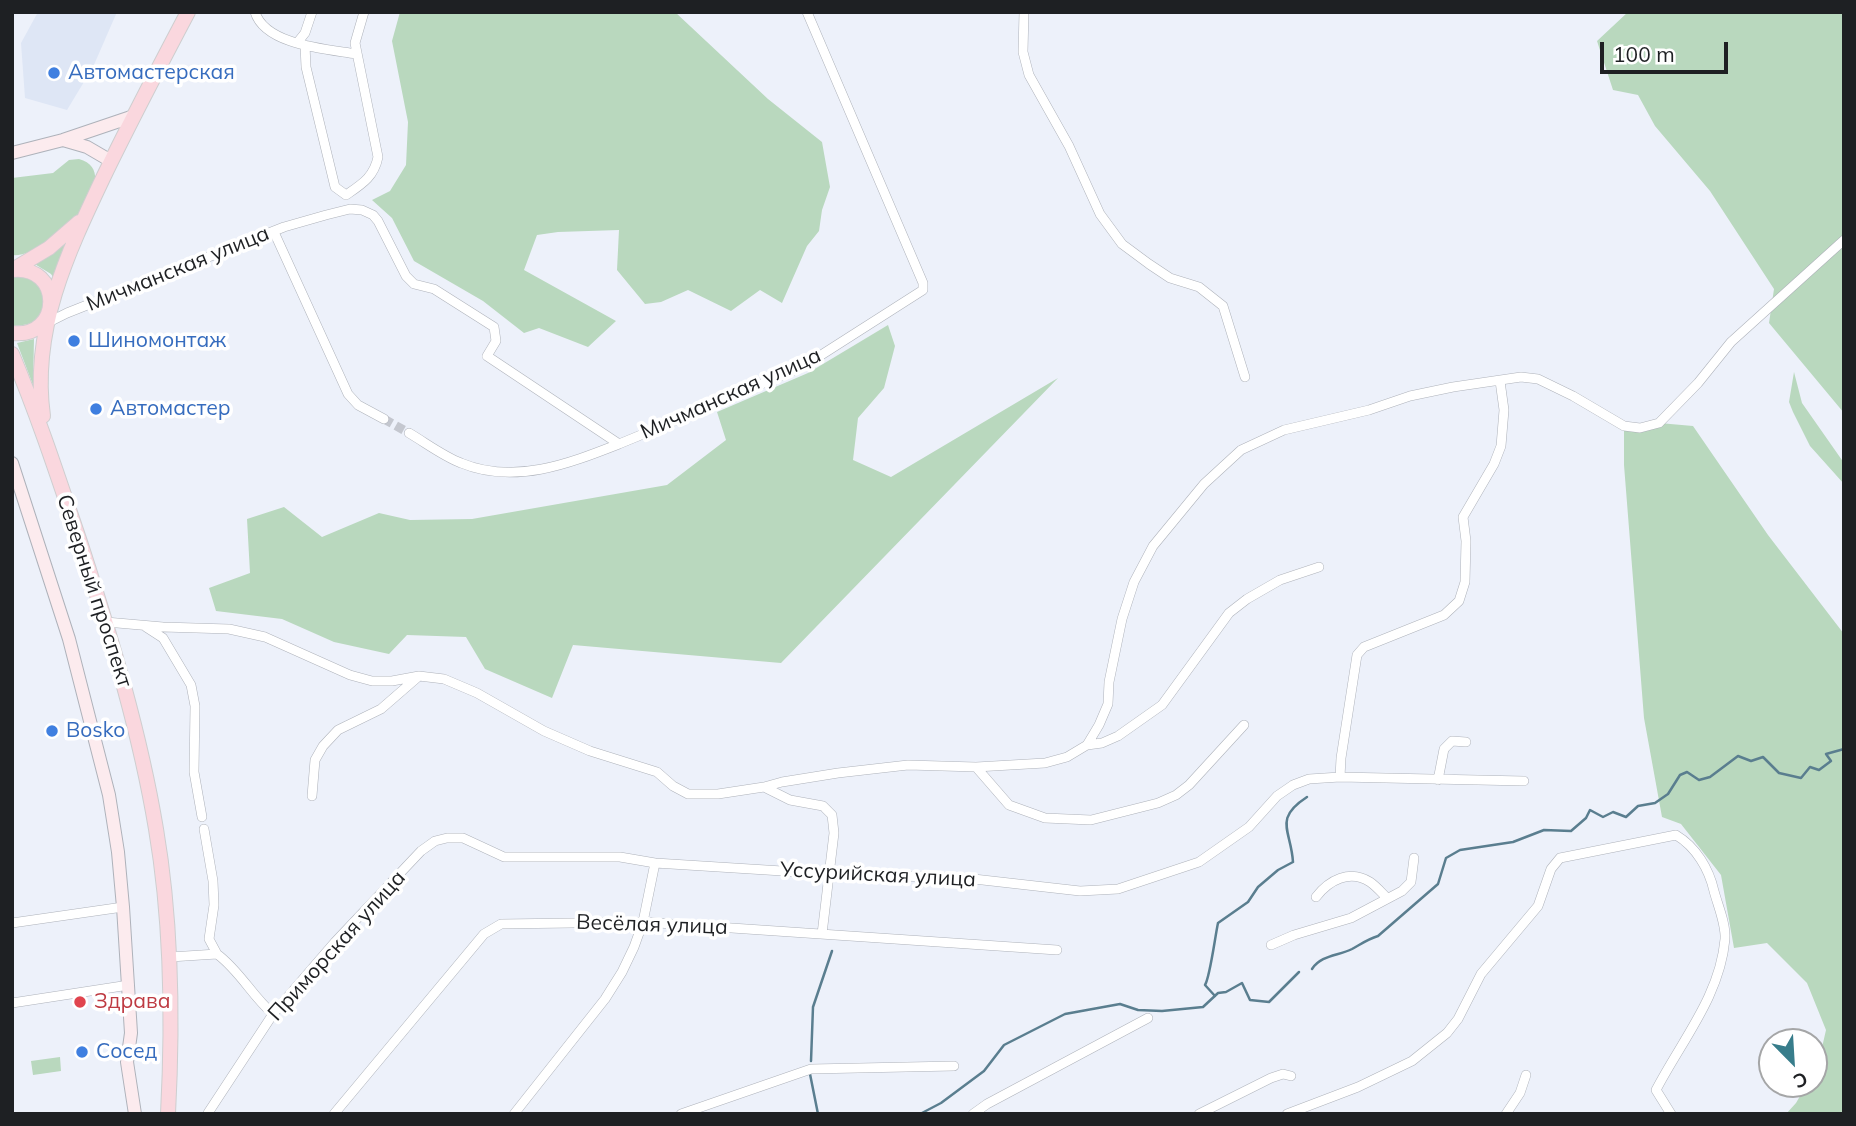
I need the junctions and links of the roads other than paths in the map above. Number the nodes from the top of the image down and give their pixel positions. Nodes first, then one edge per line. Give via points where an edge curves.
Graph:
1 (188, 12) edge
2 (255, 12) edge
3 (313, 12) edge
4 (364, 12) edge
5 (807, 12) edge
6 (1024, 12) edge
7 (301, 44) junction
8 (356, 54) junction
9 (134, 116) junction
10 (62, 140) junction
11 (12, 153) edge
12 (111, 161) junction
13 (91, 203) junction
14 (274, 232) junction
15 (1844, 240) edge
16 (12, 270) edge
17 (50, 308) junction
18 (40, 327) junction
19 (12, 333) edge
20 (12, 354) edge
21 (1245, 377) dead end
22 (1500, 381) junction
23 (384, 419) tunnel mouth
24 (409, 433) tunnel mouth
25 (619, 444) junction
26 (48, 445) junction
27 (12, 463) edge
28 (1319, 567) dead end
29 (106, 622) junction
30 (144, 626) junction
31 (419, 677) junction
32 (1244, 726) dead end
33 (1466, 742) dead end
34 (1087, 745) junction
35 (976, 767) junction
36 (1340, 777) junction
37 (1438, 780) junction
38 (1524, 781) dead end
39 (764, 787) junction
40 (312, 796) dead end
41 (202, 817) dead end
42 (204, 829) dead end
43 (421, 850) joint
44 (1414, 858) dead end
45 (655, 863) junction
46 (830, 874) junction
47 (1316, 897) dead end
48 (1387, 898) junction
49 (123, 906) junction
50 (643, 922) junction
51 (12, 923) edge
52 (822, 934) junction
53 (1271, 945) dead end
54 (1057, 950) dead end
55 (218, 954) junction
56 (170, 957) junction
57 (129, 985) junction
58 (12, 1003) edge
59 (273, 1014) junction
60 (1148, 1018) dead end
61 (954, 1066) dead end
62 (1527, 1075) dead end
63 (1291, 1076) dead end
64 (1293, 1112) edge
65 (208, 1113) edge
66 (135, 1114) edge
67 (168, 1114) edge
68 (334, 1114) edge
69 (514, 1114) edge
70 (681, 1114) edge
71 (973, 1114) edge
72 (1199, 1114) edge
73 (1506, 1114) edge
74 (1671, 1114) edge

1 - 9 main road
2 - 7 street via 269,33
3 - 7 street
4 - 8 street
5 - 25 street, Мичманская улица via 923,290 804,366
6 - 21 street via 1023,52 1029,75 1100,214 1122,244 1170,278 1199,287 1223,306
7 - 8 street
7 - 8 street via 335,187 346,195 375,170 379,157
9 - 10 street
9 - 12 main road
10 - 11 street
10 - 12 street
12 - 13 main road
13 - 16 main road via 64,236
13 - 17 main road
14 - 18 street, Мичманская улица
14 - 23 street via 348,394
14 - 25 street, Мичманская улица via 350,209 373,215 414,284 435,289 494,327 496,341 487,356
15 - 22 street via 1731,342 1659,423 1624,426 1538,379
16 - 17 main road via 28,270 40,277 50,295
17 - 18 main road
18 - 19 main road
18 - 26 main road via 40,383
20 - 26 main road
22 - 34 street via 1442,389 1326,418 1241,450 1203,484 1153,546 1138,574 1122,619 1108,704
22 - 36 street via 1502,438 1494,464 1463,517 1465,582 1459,601 1444,615 1364,647 1357,655
24 - 25 street via 459,463 496,472 534,471 570,463
26 - 29 main road, Северный проспект
27 - 49 street via 69,639 102,765
28 - 34 street via 1280,580 1247,599 1229,613 1162,705 1118,736
29 - 30 street
29 - 56 main road, Северный проспект via 127,692 157,830
30 - 31 street via 229,629 265,637 372,681
30 - 41 street via 163,638 191,685 194,772
31 - 39 street via 455,682 544,731 657,772 688,794
31 - 40 street via 381,709 338,730 323,746 315,760
32 - 35 street via 1175,795 1091,820 1045,818 1009,805
33 - 37 street via 1452,741 1444,749
34 - 35 street via 1045,763
35 - 39 street via 908,765
36 - 37 street
36 - 46 street, Уссурийская улица via 1293,785 1249,827 1199,862 1118,889 1080,891 965,878
37 - 38 street
39 - 46 street via 829,810 834,833
42 - 55 street via 213,881 209,939
43 - 45 street, Уссурийская улица via 435,841 463,838 504,857 620,857
43 - 59 street, Приморская улица
44 - 48 street via 1411,882
45 - 46 street, Уссурийская улица
45 - 50 street
46 - 52 street
47 - 48 street via 1338,878 1353,876 1370,881
48 - 53 street via 1351,919
49 - 51 street
49 - 57 street
50 - 52 street, Весёлая улица
50 - 68 street, Весёлая улица via 501,924 484,934
50 - 69 street via 604,999
52 - 54 street, Весёлая улица
55 - 56 street
55 - 59 street
56 - 67 main road, Северный проспект
57 - 58 street
57 - 66 street via 127,1062
59 - 65 street, Приморская улица
60 - 71 street
61 - 70 street via 811,1069
62 - 73 street
63 - 72 street via 1271,1078
64 - 74 street via 1422,1055 1454,1025 1481,974 1538,906 1551,869 1560,858 1676,835 1696,852 1711,879 1725,937 1713,990 1656,1090

